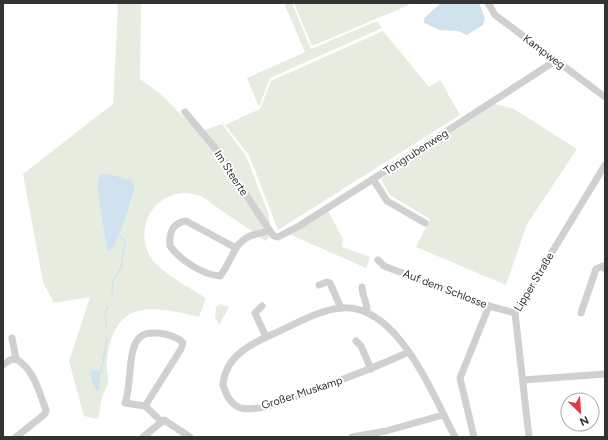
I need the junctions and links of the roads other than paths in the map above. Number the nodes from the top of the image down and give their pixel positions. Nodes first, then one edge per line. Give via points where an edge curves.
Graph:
1 (488, 3) edge
2 (556, 60) junction
3 (605, 97) edge
4 (185, 112) dead end
5 (605, 165) edge
6 (597, 178) junction
7 (373, 179) junction
8 (605, 181) edge
9 (425, 223) dead end
10 (272, 234) junction
11 (236, 248) junction
12 (378, 260) dead end
13 (605, 269) edge
14 (319, 285) dead end
15 (362, 287) dead end
16 (262, 306) dead end
17 (489, 306) junction
18 (341, 308) junction
19 (367, 312) junction
20 (581, 313) dead end
21 (514, 314) junction
22 (266, 337) junction
23 (12, 338) dead end
24 (356, 341) dead end
25 (409, 352) junction
26 (16, 359) junction
27 (3, 365) edge
28 (371, 369) junction
29 (605, 374) edge
30 (523, 380) junction
31 (145, 406) junction
32 (443, 415) junction
33 (163, 421) junction
34 (16, 437) edge
35 (143, 437) edge
36 (190, 437) edge
37 (352, 437) edge
38 (455, 437) edge
39 (474, 437) edge
40 (529, 437) edge

1 - 2 street, Kampweg via 495,15
2 - 3 street, Kampweg
2 - 7 street, Tongrubenweg
4 - 10 street, Im Steerte via 215,148
5 - 6 street, Lipper Straße
6 - 8 street
6 - 21 street, Lipper Straße
7 - 9 street via 387,201
7 - 10 street, Tongrubenweg via 281,236
10 - 11 street, Tongrubenweg via 251,235 242,240
11 - 11 street via 220,276 210,275 175,253 170,246 171,231 177,224 186,221
12 - 17 street, Auf dem Schlosse via 384,266
13 - 20 street via 603,266 596,269
14 - 18 street via 330,283
15 - 19 street
16 - 22 street via 255,313
17 - 21 street, Auf dem Schlosse
17 - 39 street via 460,378
18 - 19 street, Großer Muskamp
18 - 22 street, Großer Muskamp via 324,312
19 - 25 street, Großer Muskamp via 387,326
21 - 30 street, Lipper Straße
22 - 28 street, Großer Muskamp via 241,352 225,373 225,391 229,399 240,408 266,406
23 - 26 street
24 - 28 street via 361,346
25 - 28 street, Großer Muskamp
25 - 32 street, Großer Muskamp
26 - 27 street
26 - 34 street via 32,376 46,410 45,414
29 - 30 street
30 - 40 street, Lipper Straße
31 - 31 street via 125,403 129,393 131,359 136,342 141,336 149,333 179,338 183,343 181,349
31 - 33 street
32 - 37 street via 386,431
32 - 38 street, Großer Muskamp
33 - 35 street
33 - 36 street

